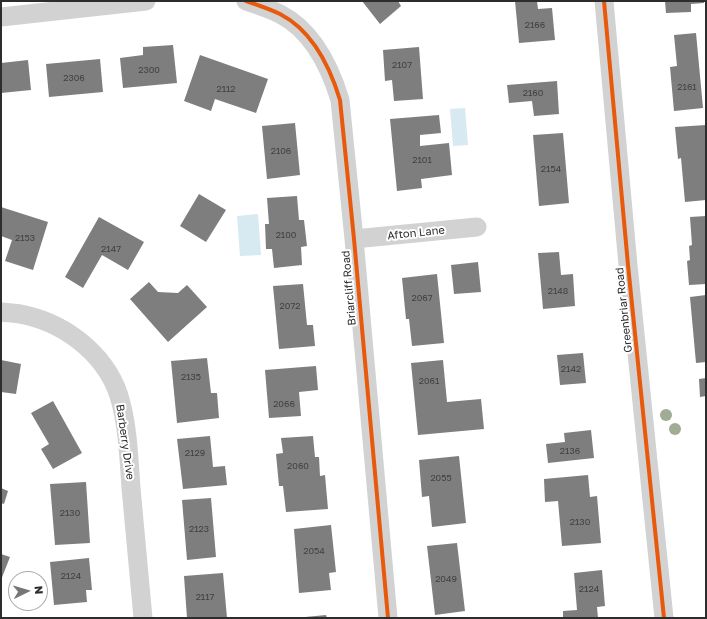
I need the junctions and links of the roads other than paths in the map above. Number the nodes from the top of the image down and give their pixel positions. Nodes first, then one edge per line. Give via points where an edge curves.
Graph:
1 (146, 1) edge
2 (246, 1) edge
3 (604, 1) edge
4 (1, 17) edge
5 (478, 227) dead end
6 (354, 239) junction
7 (1, 312) edge
8 (143, 618) edge
9 (388, 618) edge
10 (664, 618) edge

1 - 4 street
2 - 6 street, Briarcliff Road via 281,15 301,30 318,49 333,78 340,100
3 - 10 street, Greenbriar Road
5 - 6 street, Afton Lane
6 - 9 street, Briarcliff Road
7 - 8 street, Barberry Drive via 45,321 70,333 91,350 111,377 121,402 127,436

